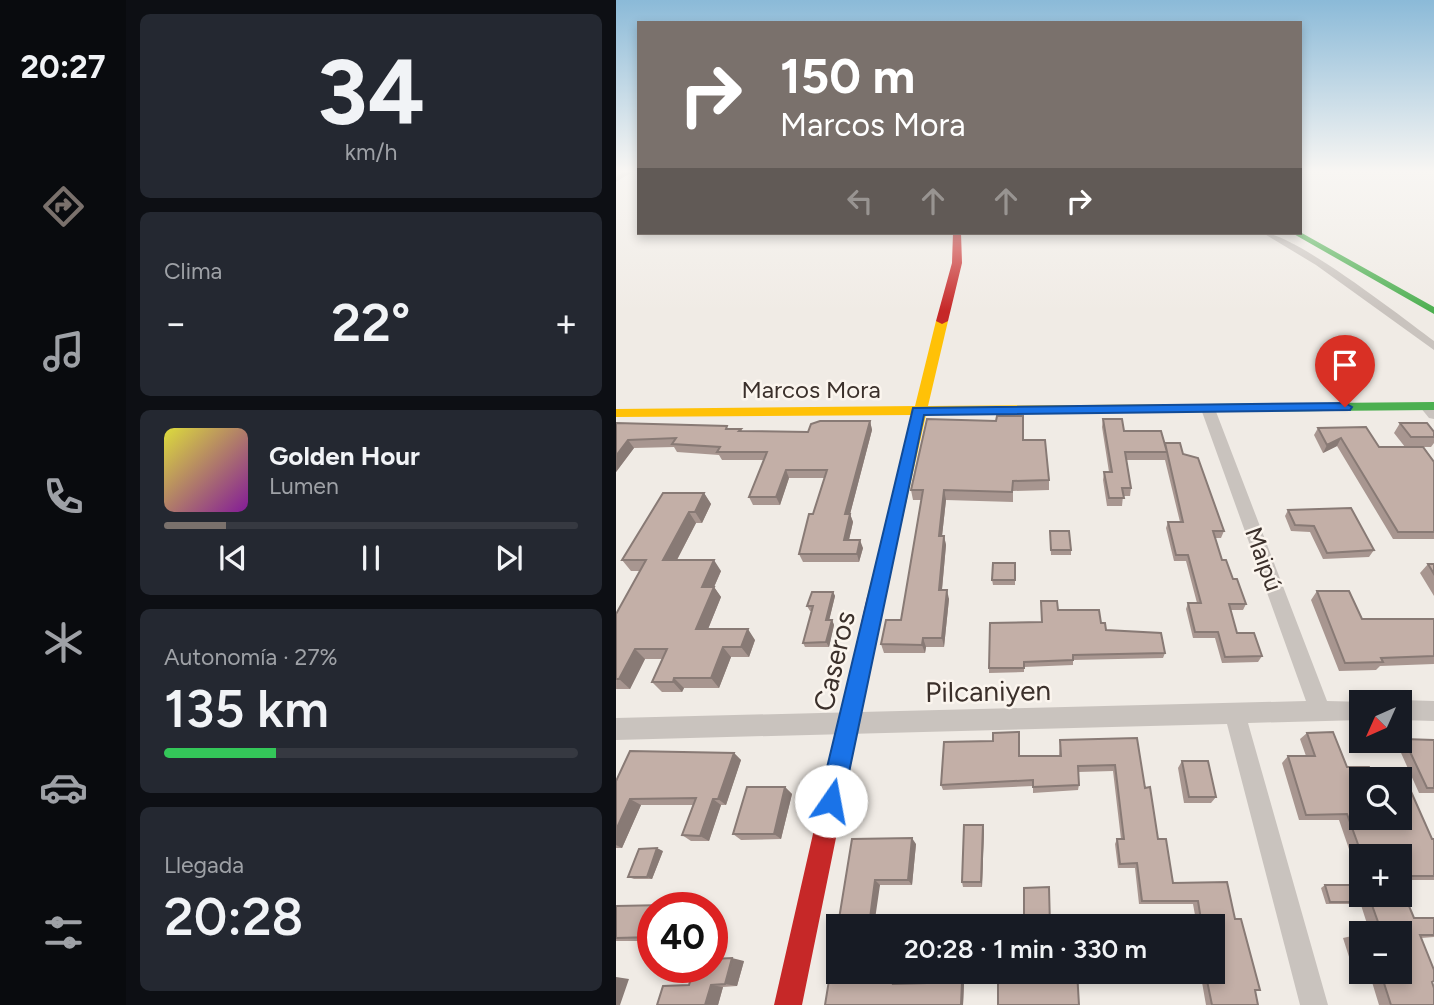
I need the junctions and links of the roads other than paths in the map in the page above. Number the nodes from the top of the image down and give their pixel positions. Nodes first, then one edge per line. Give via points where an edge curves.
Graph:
1 (1302, 227) edge
2 (957, 235) edge
3 (1270, 235) edge
4 (1300, 235) edge
5 (1434, 299) edge
6 (1434, 311) edge
7 (1434, 346) edge
8 (1208, 408) junction
9 (1432, 409) edge
10 (918, 411) junction
11 (616, 413) edge
12 (1321, 710) junction
13 (1349, 710) edge
14 (1412, 710) edge
15 (1434, 710) edge
16 (1235, 715) junction
17 (846, 725) junction
18 (616, 729) edge
19 (788, 1005) edge
20 (1314, 1005) edge

1 - 5 street
2 - 10 street, Caseros via 957,263
3 - 7 street via 1319,263
4 - 6 street
8 - 9 street, Marcos Mora
8 - 10 street, Marcos Mora
8 - 12 street, Maipú
10 - 11 street, Marcos Mora
10 - 17 street, Caseros
12 - 13 street, Pilcaniyen
12 - 16 street, Pilcaniyen
14 - 15 street
16 - 17 street, Pilcaniyen
16 - 20 street
17 - 18 street, Pilcaniyen
17 - 19 street, Caseros

